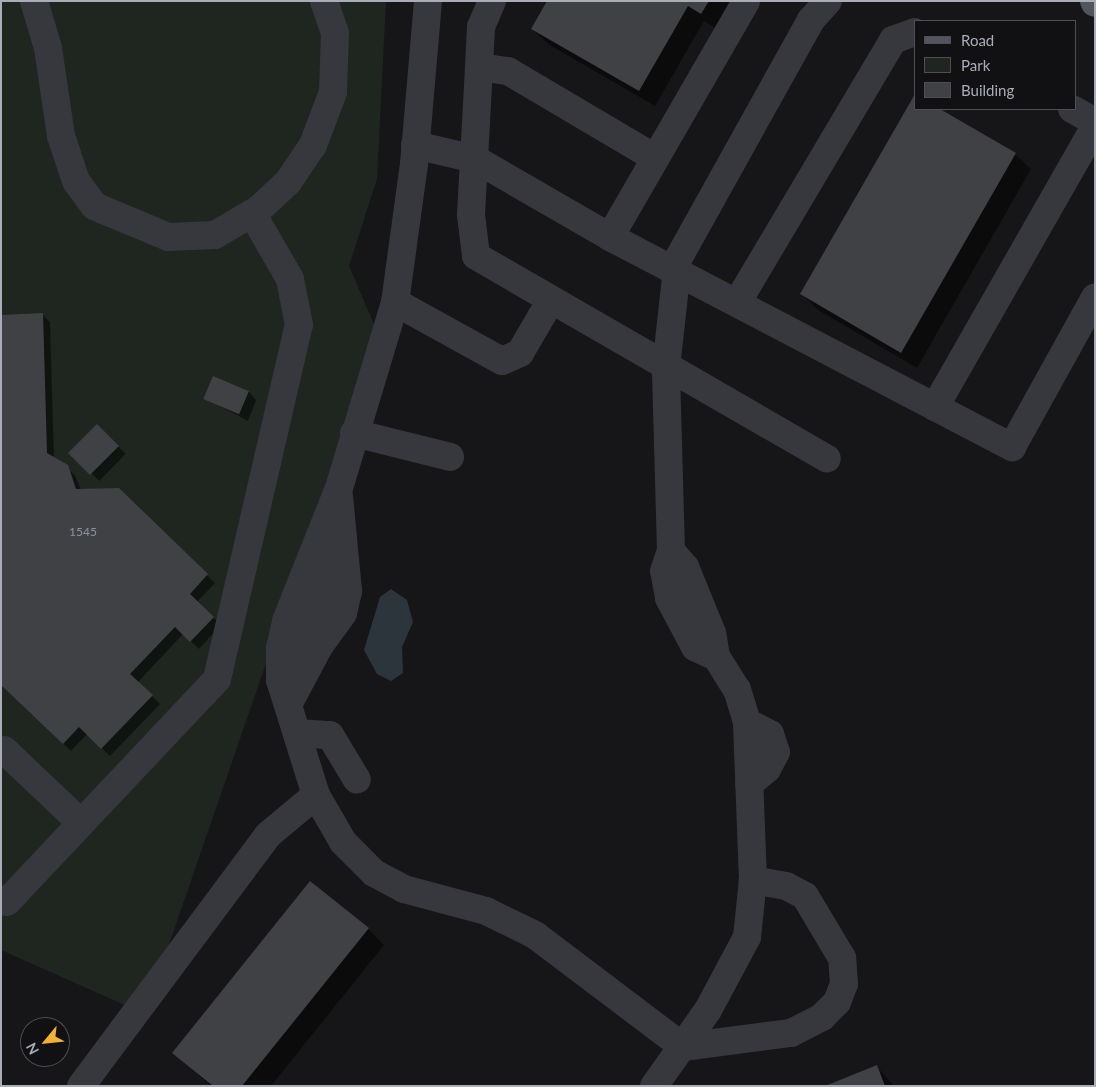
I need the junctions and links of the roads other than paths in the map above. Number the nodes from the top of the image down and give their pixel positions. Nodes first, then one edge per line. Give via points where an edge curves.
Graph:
1 (34, 1) edge
2 (324, 1) edge
3 (428, 1) edge
4 (492, 1) edge
5 (746, 1) edge
6 (828, 1) edge
7 (914, 32) edge
8 (479, 67) junction
9 (1074, 110) edge
10 (1095, 122) edge
11 (1095, 126) edge
12 (415, 145) junction
13 (655, 158) junction
14 (475, 159) junction
15 (252, 214) junction
16 (610, 237) junction
17 (677, 271) junction
18 (1095, 297) edge
19 (551, 300) junction
20 (395, 302) junction
21 (737, 303) junction
22 (666, 368) junction
23 (936, 407) junction
24 (354, 433) junction
25 (450, 457) dead end
26 (827, 459) dead end
27 (339, 488) junction
28 (289, 703) junction
29 (298, 733) junction
30 (4, 750) dead end
31 (357, 780) dead end
32 (316, 795) junction
33 (81, 823) junction
34 (753, 880) junction
35 (8, 902) dead end
36 (683, 1047) junction
37 (81, 1086) edge
38 (654, 1086) edge

1 - 15 lane via 48,48 61,136 76,182 94,206 168,237 216,235
2 - 15 lane via 335,33 332,92 313,144 288,182
3 - 12 lane
4 - 8 lane via 481,27
5 - 13 lane
6 - 17 lane via 811,20 678,259
7 - 21 lane via 893,40
8 - 13 lane via 508,71
8 - 14 lane
9 - 10 lane
11 - 23 lane
12 - 14 lane
12 - 20 lane
13 - 16 lane
14 - 16 lane
14 - 19 lane via 471,215 476,256
15 - 33 lane via 290,279 299,325 217,679
16 - 17 lane
17 - 21 lane
17 - 22 lane
18 - 23 lane via 1012,447
19 - 20 lane via 520,353 502,361
19 - 22 lane
20 - 24 lane
21 - 23 lane
22 - 26 lane
22 - 34 lane via 671,551 664,571 669,598 695,647 716,657 737,690 746,722
24 - 25 lane
24 - 27 lane
27 - 28 lane via 286,621 280,680
27 - 28 lane via 348,591 343,613 320,645
28 - 29 lane
29 - 31 lane via 330,735
29 - 32 lane
30 - 33 lane
32 - 36 lane via 343,842 374,873 404,889 486,911 535,935
32 - 37 lane via 268,835
33 - 35 lane
34 - 36 lane via 747,937
34 - 36 lane via 786,886 805,896 842,958 844,984 837,1002 822,1017 791,1033
36 - 38 lane

